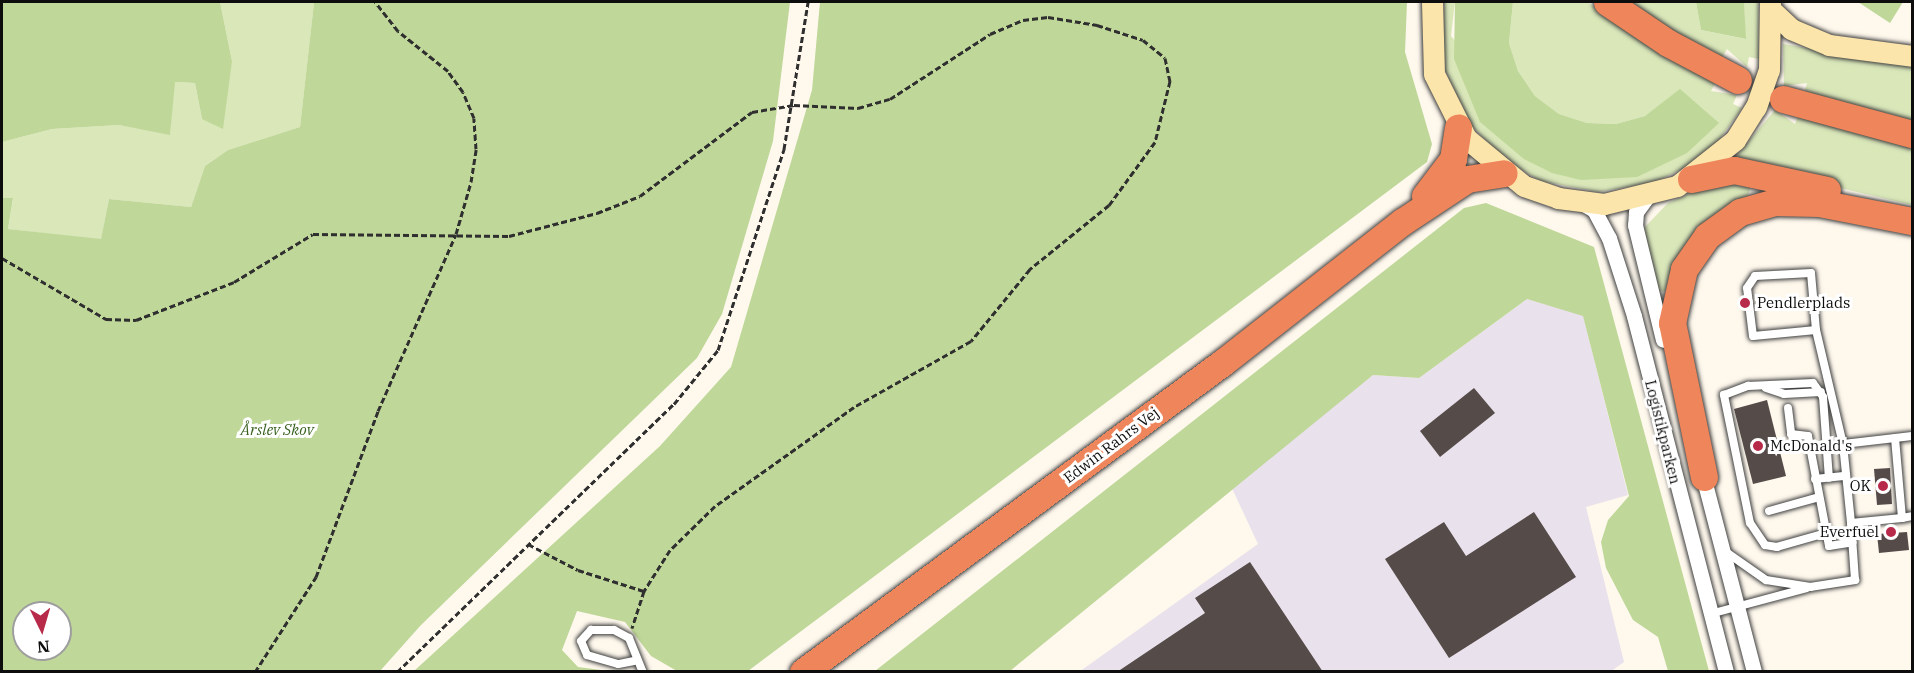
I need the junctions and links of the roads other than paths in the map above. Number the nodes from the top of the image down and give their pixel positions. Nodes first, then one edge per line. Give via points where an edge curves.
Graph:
1 (1432, 2) edge
2 (1607, 2) edge
3 (1771, 6) edge
4 (1912, 56) edge
5 (1738, 80) dead end
6 (1783, 99) dead end
7 (1458, 127) junction
8 (1912, 134) edge
9 (1504, 174) junction
10 (1691, 178) junction
11 (1647, 197) junction
12 (1582, 203) junction
13 (1912, 210) edge
14 (1912, 221) edge
15 (1402, 222) junction
16 (1816, 330) junction
17 (1788, 408) dead end
18 (1912, 436) edge
19 (1895, 438) junction
20 (1843, 444) junction
21 (1846, 476) junction
22 (1704, 477) junction
23 (1829, 478) junction
24 (1815, 479) junction
25 (1816, 498) junction
26 (1769, 511) dead end
27 (1912, 516) edge
28 (1902, 518) junction
29 (1851, 523) junction
30 (1826, 533) junction
31 (1853, 542) junction
32 (1723, 549) junction
33 (1810, 587) junction
34 (1738, 608) junction
35 (1710, 614) junction
36 (634, 662) junction
37 (809, 669) edge
38 (643, 672) edge
39 (1726, 672) edge
40 (1754, 672) edge

1 - 7 street via 1431,60
2 - 5 highway via 1668,43
3 - 4 street via 1791,29 1829,45
3 - 10 street via 1769,70 1756,107 1735,140
6 - 8 highway
7 - 9 street
7 - 15 highway via 1453,159
9 - 12 street via 1547,195
9 - 15 highway via 1467,179
10 - 11 street
10 - 13 highway via 1742,171
11 - 12 street
11 - 22 street, Logistikparken via 1636,212 1637,240
12 - 35 street, Logistikparken via 1594,210 1609,238
14 - 22 highway via 1819,203 1774,202 1740,212 1707,236 1684,269 1672,323
15 - 37 highway, Edwin Rahrs Vej via 1274,324
16 - 16 lane via 1811,273 1755,276 1747,288 1753,336
16 - 20 lane
17 - 24 lane via 1791,434 1808,436
18 - 19 lane
19 - 20 lane
19 - 28 lane
20 - 21 lane
21 - 23 lane
21 - 29 lane
22 - 32 street, Logistikparken
23 - 24 lane
23 - 30 lane via 1821,392 1813,383 1732,388 1724,402 1750,523 1765,545
24 - 25 lane
25 - 26 lane
25 - 30 lane
27 - 28 lane
28 - 29 lane
29 - 31 lane
30 - 31 lane via 1829,546
31 - 33 lane via 1855,580
32 - 33 lane via 1753,575
32 - 34 street, Logistikparken
33 - 34 lane
34 - 35 lane
34 - 40 street, Logistikparken
35 - 39 street, Logistikparken
36 - 36 lane via 618,664 587,655 581,641 591,630 615,630 629,638
36 - 38 lane

